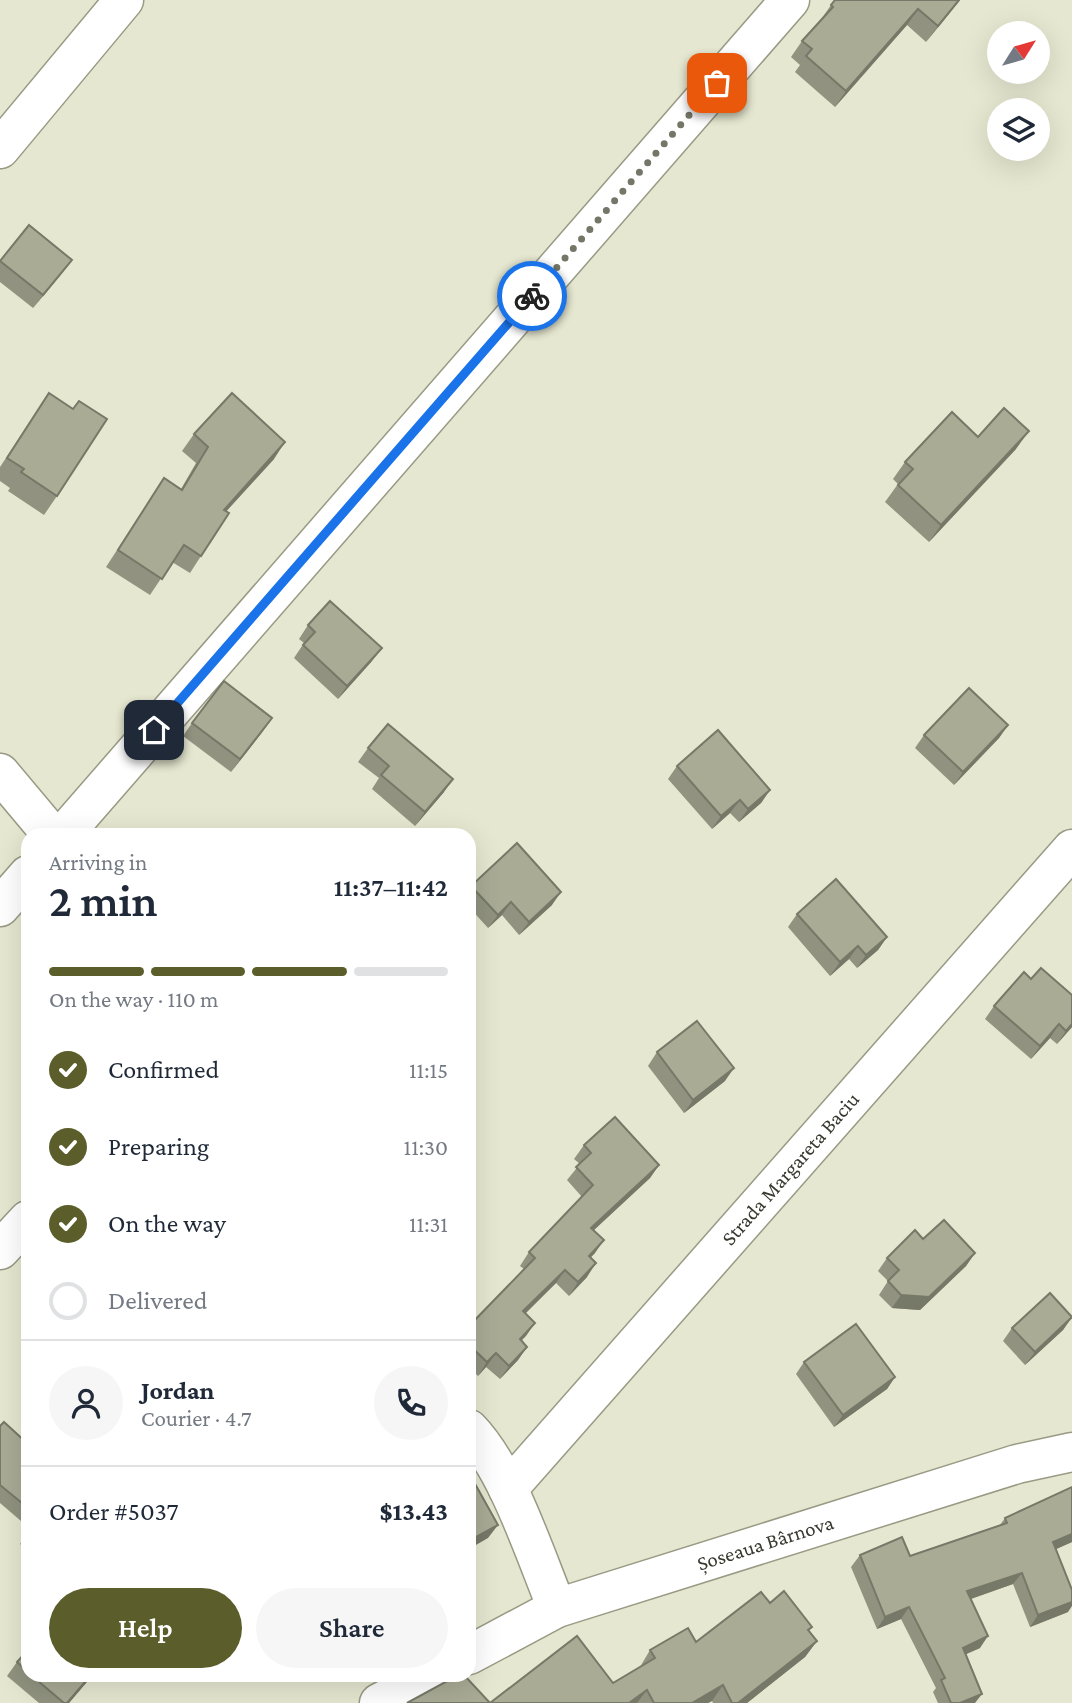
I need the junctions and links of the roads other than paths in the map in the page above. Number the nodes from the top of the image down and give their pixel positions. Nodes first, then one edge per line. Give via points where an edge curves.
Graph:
1 (124, 0) edge
2 (790, 0) edge
3 (0, 149) edge
4 (0, 773) edge
5 (46, 828) edge
6 (69, 828) edge
7 (1072, 849) edge
8 (21, 883) edge
9 (0, 907) edge
10 (21, 1228) edge
11 (0, 1250) edge
12 (476, 1436) edge
13 (1072, 1452) edge
14 (508, 1489) junction
15 (557, 1608) junction
16 (476, 1651) edge
17 (419, 1682) edge
18 (379, 1703) edge

1 - 3 street
2 - 6 street
4 - 5 street
7 - 14 street, Strada Margareta Baciu
8 - 9 street
10 - 11 street
12 - 14 street
13 - 15 street, Șoseaua Bârnova via 1017,1464
14 - 15 street
15 - 16 street, Șoseaua Bârnova
17 - 18 street

